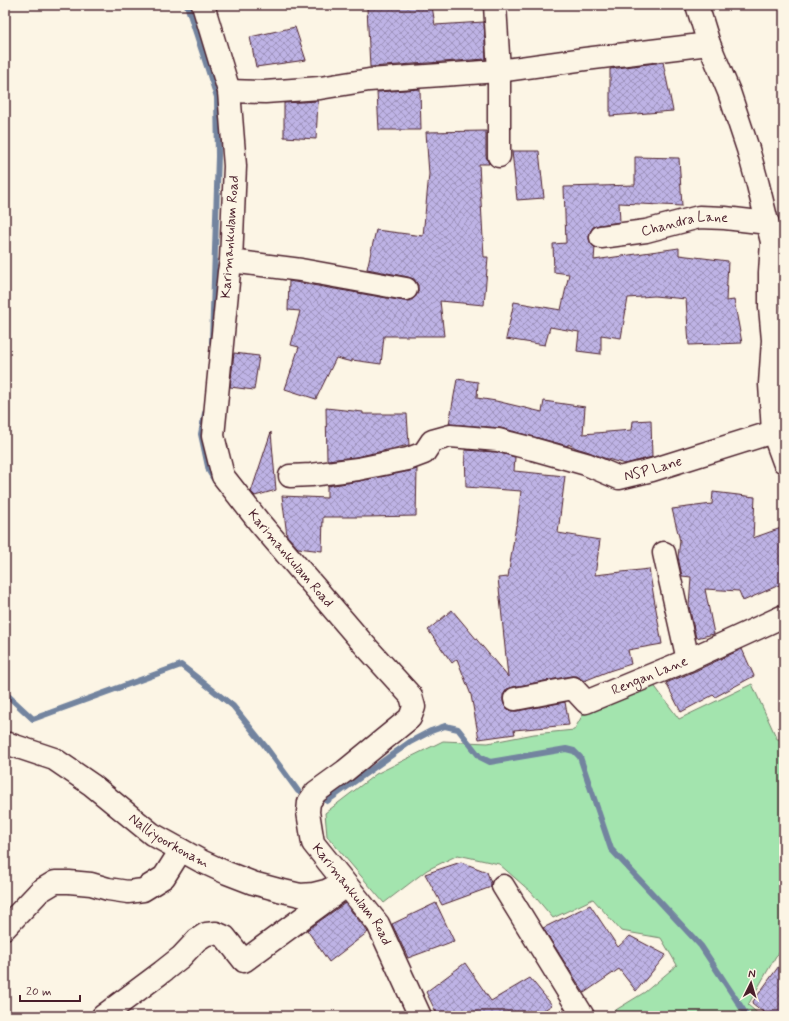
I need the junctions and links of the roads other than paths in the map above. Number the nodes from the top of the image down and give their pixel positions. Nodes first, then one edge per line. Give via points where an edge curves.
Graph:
1 (204, 5) edge
2 (495, 5) edge
3 (697, 5) edge
4 (709, 44) junction
5 (499, 71) junction
6 (230, 91) junction
7 (499, 156) dead end
8 (768, 222) junction
9 (601, 237) dead end
10 (231, 262) junction
11 (406, 289) dead end
12 (773, 432) junction
13 (784, 462) edge
14 (290, 476) dead end
15 (664, 553) dead end
16 (784, 616) edge
17 (688, 660) junction
18 (515, 700) dead end
19 (5, 744) edge
20 (181, 850) junction
21 (348, 886) junction
22 (503, 886) dead end
23 (5, 928) edge
24 (103, 1016) edge
25 (420, 1016) edge
26 (583, 1016) edge

1 - 6 street, Karimankulam Road
2 - 5 street
3 - 4 street
4 - 5 street
4 - 8 street via 732,99
5 - 6 street via 369,80 320,88 265,92
5 - 7 street
6 - 10 street, Karimankulam Road via 235,166
8 - 9 street, Chandra Lane via 700,217 646,231
8 - 12 street via 772,242 770,307 773,340 770,384
10 - 11 street via 301,270
10 - 21 street, Karimankulam Road via 213,436 224,476 259,522 411,696 414,707 410,718 316,792 309,802 313,843
12 - 13 street
12 - 14 street, NSP Lane via 652,470 618,478 586,464 498,440 450,436 432,441 424,453 408,459 358,469
15 - 17 street
16 - 17 street, Rengan Lane
17 - 18 street, Rengan Lane via 586,702 573,688
19 - 20 street, Nalliyoorkonam via 54,759 92,785 152,834
20 - 21 street, Nalliyoorkonam via 240,878 300,895 314,894 336,886
20 - 23 street via 164,877 143,890 128,892 91,884 55,882 40,891
21 - 24 street via 244,961 226,937 216,933 206,934 181,957
21 - 25 street, Karimankulam Road via 378,924
22 - 26 street

